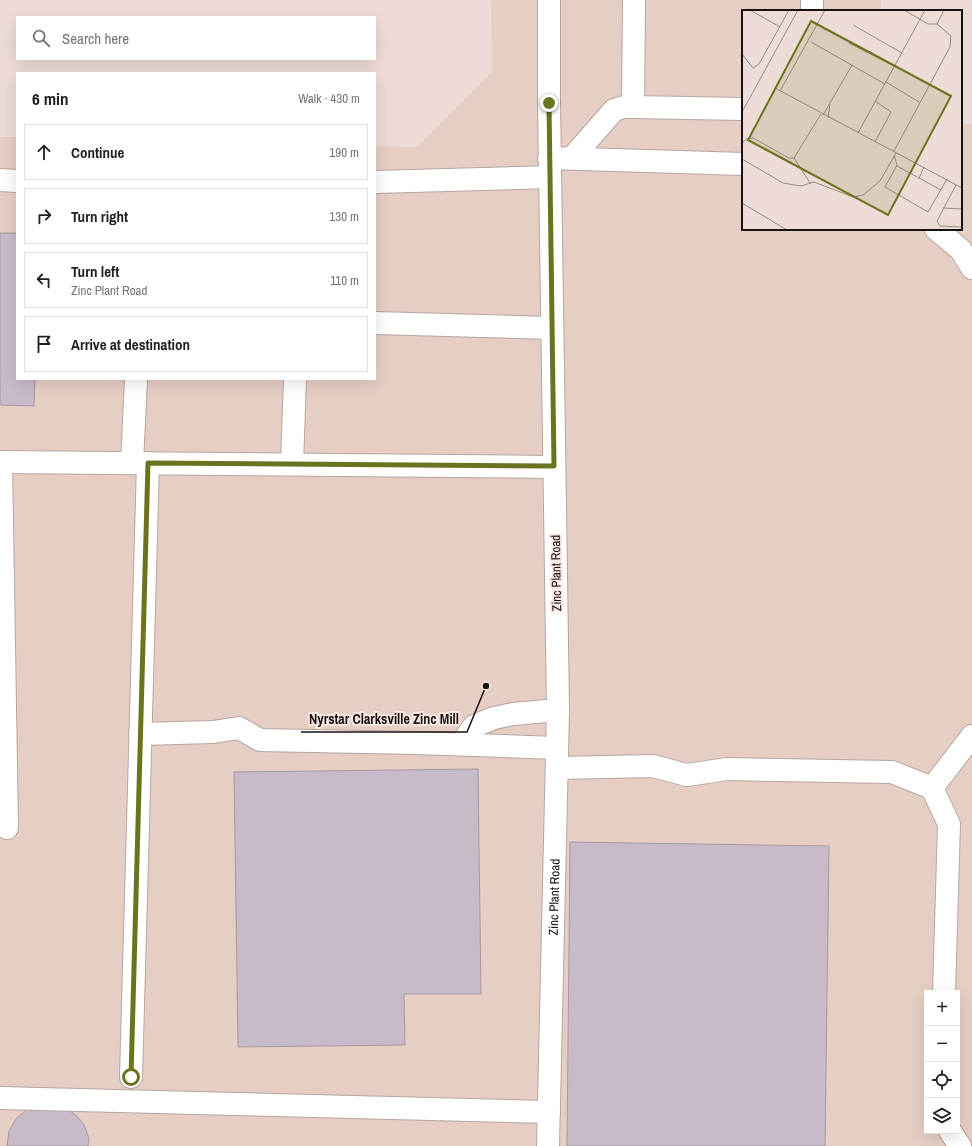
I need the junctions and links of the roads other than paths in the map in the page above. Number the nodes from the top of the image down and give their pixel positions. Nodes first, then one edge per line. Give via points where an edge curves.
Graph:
1 (549, 0) edge
2 (634, 0) edge
3 (633, 107) junction
4 (742, 109) edge
5 (572, 158) junction
6 (742, 164) edge
7 (550, 167) junction
8 (0, 180) edge
9 (16, 181) edge
10 (376, 182) edge
11 (937, 230) edge
12 (972, 268) edge
13 (376, 323) edge
14 (552, 328) junction
15 (136, 380) edge
16 (295, 380) edge
17 (1, 462) edge
18 (140, 463) junction
19 (292, 464) junction
20 (554, 466) junction
21 (558, 710) junction
22 (140, 734) junction
23 (972, 736) edge
24 (461, 744) junction
25 (557, 758) junction
26 (932, 788) junction
27 (6, 828) dead end
28 (944, 990) edge
29 (131, 1077) dead end
30 (0, 1098) edge
31 (549, 1112) junction
32 (952, 1134) edge
33 (548, 1146) edge
34 (960, 1146) edge

1 - 7 street, Zinc Plant Road
2 - 3 street
3 - 4 street
3 - 5 street via 614,110
5 - 6 street
5 - 7 street
7 - 10 street
7 - 14 street, Zinc Plant Road
8 - 9 street
11 - 12 street via 961,250
13 - 14 street
14 - 20 street, Zinc Plant Road
15 - 18 street
16 - 19 street
17 - 18 street
17 - 27 street
18 - 19 street
18 - 22 street
19 - 20 street
20 - 21 street, Zinc Plant Road
21 - 24 street via 494,718 474,726
21 - 25 street, Zinc Plant Road
22 - 24 street via 207,732 239,728 260,740
22 - 29 street
23 - 26 street
24 - 25 street
25 - 26 street via 653,766 687,775 727,769 892,772
25 - 31 street, Zinc Plant Road
26 - 28 street via 950,824
30 - 31 street
31 - 33 street, Zinc Plant Road
32 - 34 street

